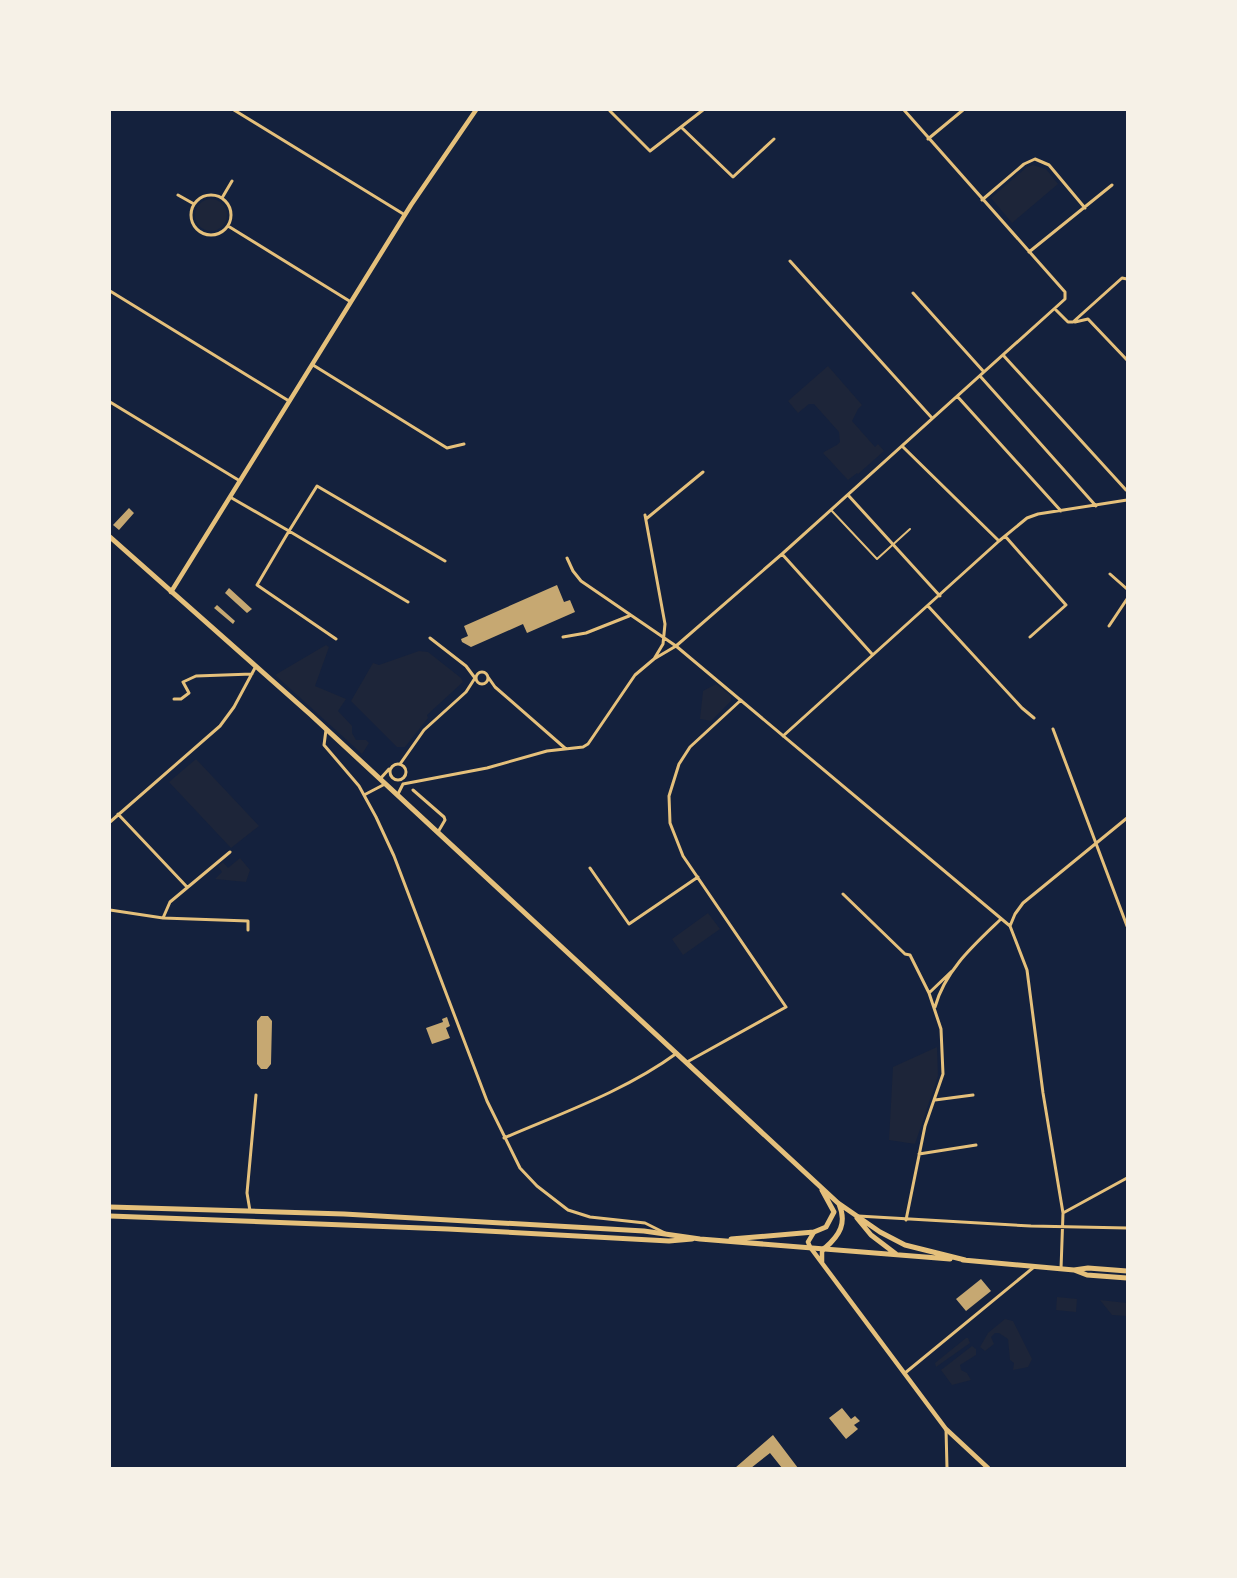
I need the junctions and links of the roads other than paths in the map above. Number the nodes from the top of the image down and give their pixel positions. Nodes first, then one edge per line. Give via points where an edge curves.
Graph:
1 (234, 110) edge
2 (476, 110) edge
3 (703, 110) edge
4 (904, 110) edge
5 (963, 110) edge
6 (610, 111) dead end
7 (681, 127) junction
8 (774, 139) dead end
9 (928, 139) junction
10 (232, 181) dead end
11 (1112, 185) dead end
12 (178, 195) dead end
13 (222, 198) junction
14 (982, 200) junction
15 (194, 204) junction
16 (1085, 208) junction
17 (405, 215) junction
18 (228, 226) junction
19 (1029, 252) junction
20 (790, 261) dead end
21 (1127, 279) edge
22 (110, 291) edge
23 (913, 293) dead end
24 (352, 302) junction
25 (1055, 309) junction
26 (1073, 322) junction
27 (1003, 355) junction
28 (1127, 360) edge
29 (313, 365) junction
30 (984, 372) junction
31 (980, 376) junction
32 (957, 396) junction
33 (289, 401) junction
34 (110, 402) edge
35 (932, 418) junction
36 (464, 444) dead end
37 (902, 446) junction
38 (703, 472) dead end
39 (240, 481) junction
40 (1127, 490) edge
41 (848, 495) junction
42 (230, 497) junction
43 (1127, 500) edge
44 (1096, 506) junction
45 (831, 510) junction
46 (1061, 511) junction
47 (910, 529) dead end
48 (289, 531) junction
49 (1005, 536) junction
50 (110, 538) edge
51 (999, 541) junction
52 (893, 544) junction
53 (782, 554) junction
54 (567, 558) dead end
55 (445, 561) dead end
56 (1110, 574) dead end
57 (1127, 589) edge
58 (171, 592) junction
59 (940, 596) junction
60 (1127, 599) edge
61 (408, 602) dead end
62 (928, 606) junction
63 (630, 616) junction
64 (1109, 626) dead end
65 (664, 636) junction
66 (563, 637) dead end
67 (1030, 637) dead end
68 (430, 638) dead end
69 (336, 639) dead end
70 (676, 646) junction
71 (872, 654) junction
72 (654, 659) junction
73 (256, 666) junction
74 (466, 666) junction
75 (480, 672) junction
76 (252, 674) junction
77 (488, 677) junction
78 (475, 678) junction
79 (482, 684) junction
80 (495, 687) junction
81 (466, 692) junction
82 (174, 699) dead end
83 (741, 700) junction
84 (1034, 718) dead end
85 (326, 729) junction
86 (1052, 729) dead end
87 (783, 736) junction
88 (567, 749) junction
89 (400, 764) junction
90 (391, 766) junction
91 (379, 779) junction
92 (385, 784) junction
93 (413, 790) dead end
94 (364, 795) junction
95 (398, 797) junction
96 (118, 814) junction
97 (1127, 818) edge
98 (110, 822) edge
99 (438, 832) junction
100 (1096, 844) junction
101 (230, 852) dead end
102 (590, 868) dead end
103 (698, 877) junction
104 (187, 887) junction
105 (843, 894) dead end
106 (110, 910) edge
107 (163, 918) junction
108 (1001, 919) junction
109 (1010, 926) junction
110 (1127, 926) edge
111 (248, 930) dead end
112 (952, 970) junction
113 (929, 993) junction
114 (934, 1009) junction
115 (677, 1053) junction
116 (687, 1062) junction
117 (256, 1095) dead end
118 (973, 1095) dead end
119 (934, 1100) junction
120 (504, 1138) junction
121 (976, 1145) dead end
122 (919, 1154) junction
123 (1127, 1178) edge
124 (818, 1183) junction
125 (838, 1203) junction
126 (110, 1207) edge
127 (250, 1212) junction
128 (1063, 1213) junction
129 (110, 1216) edge
130 (855, 1216) junction
131 (906, 1220) junction
132 (1063, 1228) junction
133 (1127, 1228) edge
134 (814, 1232) junction
135 (666, 1233) junction
136 (700, 1239) junction
137 (718, 1240) junction
138 (810, 1248) junction
139 (824, 1248) junction
140 (897, 1255) junction
141 (965, 1260) junction
142 (822, 1262) junction
143 (1034, 1267) junction
144 (1061, 1269) junction
145 (1074, 1270) junction
146 (1127, 1271) edge
147 (1127, 1278) edge
148 (905, 1373) junction
149 (946, 1428) junction
150 (947, 1468) edge
151 (988, 1468) edge

1 - 17 street
2 - 17 main road
3 - 7 street
4 - 9 street
5 - 9 street
6 - 7 street via 650,151
7 - 8 street via 733,177
9 - 14 street
10 - 13 street
11 - 16 street
12 - 15 street
13 - 15 street via 210,195
13 - 18 street via 231,214
14 - 16 street via 1024,164 1035,159 1049,164
14 - 19 street
15 - 18 street via 191,218 203,234 217,234
16 - 19 street
17 - 24 main road
18 - 24 street
19 - 25 street via 1067,296
20 - 35 street
21 - 26 street via 1122,278
22 - 33 street
23 - 30 street
24 - 29 main road
25 - 26 street via 1068,322
25 - 27 street
26 - 28 street via 1091,322
27 - 30 street
27 - 40 street
29 - 33 main road
29 - 36 street via 448,448
30 - 31 street
31 - 32 street
31 - 44 street
32 - 35 street
32 - 46 street
33 - 39 main road
34 - 39 street
35 - 37 street
37 - 41 street
37 - 51 street
38 - 65 street via 645,517 665,624
39 - 42 main road
41 - 45 street
41 - 52 street
42 - 48 street
42 - 58 main road
43 - 44 street
44 - 46 street
45 - 52 lane via 877,559
45 - 53 street
46 - 49 street via 1032,516
47 - 52 lane
48 - 55 street via 317,486
48 - 61 street
48 - 69 street via 257,584
49 - 51 street
49 - 67 street via 1066,605
50 - 58 main road
51 - 59 street
52 - 59 street
53 - 70 street
53 - 71 street
54 - 63 street via 578,578
56 - 57 street
58 - 73 main road
59 - 62 street
60 - 64 street
62 - 71 street
62 - 84 street
63 - 65 street
63 - 66 street via 586,634
65 - 70 street
65 - 72 street
68 - 74 street
70 - 72 street
70 - 83 street
71 - 87 street
72 - 88 street via 635,675 588,744
73 - 76 street
73 - 85 main road
74 - 75 street
74 - 78 street
75 - 77 street
75 - 78 street
76 - 82 street via 196,676 183,682 189,693 181,699
76 - 96 street via 220,726
77 - 79 street
77 - 80 street
78 - 79 street
78 - 81 street
79 - 80 street
79 - 81 street
80 - 88 street
81 - 89 street via 424,730
83 - 87 street
83 - 103 street via 690,747 672,778 670,823 678,847
85 - 91 main road
85 - 94 street via 324,746
86 - 100 street
87 - 108 street
88 - 95 street via 403,784
89 - 90 street
89 - 90 street via 406,773 401,780 391,777
90 - 91 street
91 - 92 main road
92 - 94 street
92 - 95 main road
93 - 99 street via 444,817
94 - 120 street via 394,856
95 - 99 main road
96 - 98 street
96 - 104 street
97 - 100 street
99 - 115 main road
100 - 109 street via 1023,903
100 - 110 street
101 - 104 street
102 - 103 street via 629,924
103 - 116 street via 786,1007
104 - 107 street via 170,902
105 - 113 street via 905,954 910,955
106 - 107 street
107 - 111 street via 248,920
108 - 109 street
108 - 112 street
109 - 128 street via 1027,970
112 - 113 street
112 - 114 street
113 - 114 street
114 - 119 street via 941,1029 943,1074
115 - 116 main road
115 - 120 street via 596,1099
116 - 124 main road
117 - 127 street via 247,1193
118 - 119 street
119 - 122 street
120 - 135 street via 520,1168 568,1210 590,1217 645,1223
121 - 122 street
122 - 131 street
123 - 128 street
124 - 125 main road
124 - 134 main road via 834,1212 826,1226
125 - 130 main road
125 - 139 main road via 844,1216 842,1226 833,1242
126 - 127 main road
127 - 135 main road
128 - 132 street
129 - 136 main road via 448,1229 669,1242
130 - 131 street
130 - 140 main road
130 - 141 main road via 905,1246
131 - 132 street
132 - 133 street
132 - 144 street
134 - 137 main road
134 - 138 main road via 808,1242
135 - 136 main road
136 - 137 main road
137 - 138 main road
138 - 139 main road
138 - 142 main road
139 - 140 main road
139 - 142 main road
140 - 141 main road
141 - 143 main road
142 - 148 main road
143 - 144 main road
143 - 148 street
144 - 145 main road
145 - 146 main road
145 - 147 main road via 1087,1275
148 - 149 main road
149 - 150 street
149 - 151 main road

